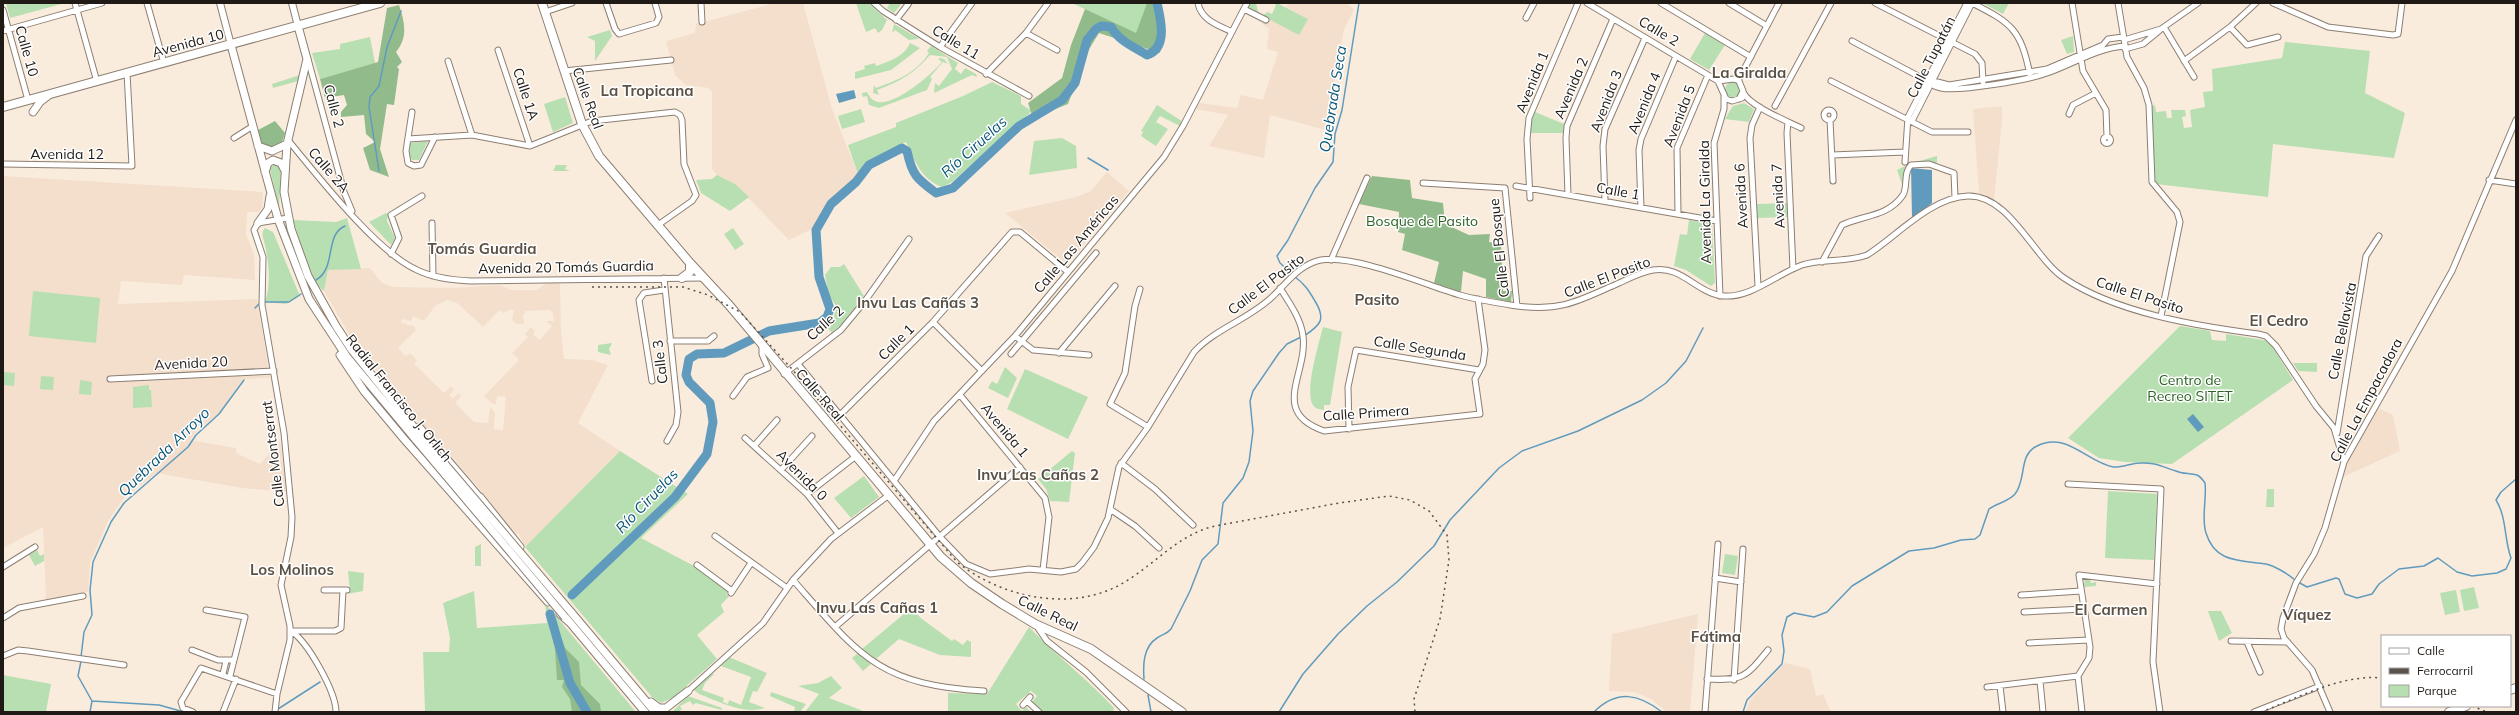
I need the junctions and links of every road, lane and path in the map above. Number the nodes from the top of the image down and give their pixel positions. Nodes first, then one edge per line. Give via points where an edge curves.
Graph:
1 (75, 3) edge
2 (102, 3) edge
3 (147, 3) edge
4 (220, 3) edge
5 (292, 3) edge
6 (380, 3) edge
7 (542, 3) edge
8 (572, 3) edge
9 (606, 3) edge
10 (655, 3) edge
11 (701, 3) edge
12 (874, 3) edge
13 (909, 3) edge
14 (972, 3) edge
15 (1048, 3) edge
16 (1198, 3) edge
17 (1247, 3) edge
18 (1534, 3) edge
19 (1578, 3) edge
20 (1587, 3) edge
21 (1661, 3) edge
22 (1729, 3) edge
23 (1779, 3) edge
24 (1831, 3) edge
25 (1875, 3) edge
26 (1967, 3) edge
27 (1972, 3) edge
28 (2118, 3) edge
29 (2198, 3) edge
30 (2256, 3) edge
31 (2273, 3) edge
32 (2402, 3) edge
33 (2071, 4) edge
34 (366, 5) edge
35 (1244, 9) junction
36 (3, 10) edge
37 (77, 10) junction
38 (545, 12) junction
39 (1526, 18) dead end
40 (1613, 19) junction
41 (896, 20) junction
42 (1266, 20) dead end
43 (702, 22) dead end
44 (298, 26) junction
45 (1767, 26) junction
46 (2230, 27) junction
47 (2162, 28) junction
48 (6, 30) edge
49 (1232, 32) junction
50 (1026, 33) junction
51 (2278, 37) dead end
52 (1645, 38) junction
53 (1852, 41) dead end
54 (1950, 41) junction
55 (2124, 43) junction
56 (231, 45) junction
57 (940, 47) junction
58 (498, 50) dead end
59 (1057, 50) dead end
60 (1676, 56) junction
61 (2080, 56) junction
62 (1751, 57) junction
63 (307, 58) junction
64 (671, 60) dead end
65 (448, 61) dead end
66 (2184, 61) junction
67 (164, 63) junction
68 (564, 71) junction
69 (128, 73) junction
70 (986, 74) junction
71 (2029, 74) junction
72 (1708, 75) junction
73 (1740, 77) junction
74 (2194, 77) dead end
75 (1734, 80) junction
76 (1718, 81) junction
77 (1728, 81) junction
78 (1831, 81) dead end
79 (1928, 81) junction
80 (97, 82) junction
81 (1983, 83) junction
82 (1741, 84) junction
83 (1743, 91) junction
84 (2096, 93) junction
85 (51, 94) junction
86 (1723, 94) junction
87 (1029, 96) dead end
88 (1747, 98) junction
89 (1739, 99) junction
90 (28, 100) junction
91 (1732, 101) junction
92 (1775, 106) dead end
93 (3, 107) edge
94 (1760, 107) junction
95 (1724, 109) junction
96 (412, 112) dead end
97 (2070, 114) dead end
98 (1830, 120) dead end
99 (2516, 120) edge
100 (1909, 121) junction
101 (1788, 122) junction
102 (582, 124) junction
103 (253, 126) junction
104 (1801, 128) dead end
105 (1968, 132) dead end
106 (472, 135) junction
107 (435, 137) junction
108 (2107, 137) dead end
109 (234, 138) dead end
110 (408, 139) junction
111 (287, 142) junction
112 (258, 146) junction
113 (530, 146) junction
114 (1905, 152) junction
115 (1832, 155) junction
116 (1905, 162) dead end
117 (3, 164) edge
118 (284, 169) junction
119 (265, 172) junction
120 (1367, 178) dead end
121 (1833, 180) dead end
122 (2489, 180) junction
123 (1423, 183) dead end
124 (2516, 184) edge
125 (269, 186) junction
126 (1516, 186) dead end
127 (1529, 188) junction
128 (344, 192) junction
129 (1568, 195) junction
130 (336, 196) junction
131 (422, 196) dead end
132 (1530, 198) dead end
133 (1955, 198) junction
134 (1605, 201) junction
135 (1641, 208) junction
136 (1678, 214) junction
137 (354, 216) junction
138 (288, 218) junction
139 (278, 219) junction
140 (1717, 221) junction
141 (432, 222) dead end
142 (258, 223) junction
143 (658, 225) junction
144 (2379, 236) dead end
145 (908, 239) dead end
146 (1096, 253) dead end
147 (391, 254) junction
148 (1331, 260) junction
149 (1822, 262) junction
150 (690, 263) junction
151 (1793, 269) junction
152 (1068, 272) junction
153 (433, 276) junction
154 (664, 278) junction
155 (682, 278) junction
156 (704, 278) junction
157 (1056, 285) junction
158 (1115, 286) dead end
159 (1758, 286) junction
160 (1280, 288) junction
161 (1140, 289) dead end
162 (664, 290) junction
163 (1064, 291) junction
164 (1720, 296) junction
165 (1478, 299) junction
166 (1517, 306) junction
167 (315, 311) junction
168 (2161, 316) junction
169 (933, 322) junction
170 (714, 336) dead end
171 (1014, 336) junction
172 (670, 341) junction
173 (1022, 342) junction
174 (762, 347) junction
175 (1060, 353) junction
176 (1011, 354) dead end
177 (1089, 355) dead end
178 (798, 364) junction
179 (364, 365) junction
180 (1479, 370) junction
181 (274, 371) junction
182 (982, 371) junction
183 (784, 374) junction
184 (110, 379) dead end
185 (652, 381) dead end
186 (960, 395) junction
187 (733, 396) dead end
188 (840, 415) junction
189 (777, 420) dead end
190 (1148, 427) junction
191 (1349, 429) junction
192 (2337, 434) junction
193 (812, 436) dead end
194 (418, 438) junction
195 (745, 438) dead end
196 (667, 441) dead end
197 (754, 446) junction
198 (856, 456) junction
199 (2344, 462) junction
200 (1121, 463) junction
201 (1020, 467) junction
202 (781, 470) junction
203 (463, 478) junction
204 (894, 481) junction
205 (2068, 484) dead end
206 (807, 494) junction
207 (453, 495) junction
208 (889, 495) junction
209 (480, 497) junction
210 (461, 504) junction
211 (1110, 509) junction
212 (1193, 525) dead end
213 (838, 532) junction
214 (715, 536) dead end
215 (940, 537) junction
216 (1718, 544) dead end
217 (931, 545) junction
218 (35, 546) dead end
219 (1159, 548) dead end
220 (1743, 549) dead end
221 (751, 563) junction
222 (697, 565) dead end
223 (3, 566) edge
224 (1043, 570) junction
225 (1715, 578) junction
226 (793, 580) junction
227 (1741, 582) junction
228 (2157, 584) junction
229 (787, 588) junction
230 (324, 590) dead end
231 (2081, 591) junction
232 (2021, 595) dead end
233 (84, 596) dead end
234 (2084, 609) junction
235 (206, 610) dead end
236 (2024, 612) dead end
237 (570, 617) junction
238 (3, 618) edge
239 (1035, 624) junction
240 (835, 627) junction
241 (291, 631) junction
242 (2089, 640) junction
243 (2231, 641) dead end
244 (2247, 642) junction
245 (2287, 642) junction
246 (2029, 643) dead end
247 (192, 650) dead end
248 (1768, 650) dead end
249 (3, 656) edge
250 (234, 660) junction
251 (226, 661) junction
252 (124, 665) dead end
253 (2260, 672) dead end
254 (223, 674) junction
255 (230, 676) junction
256 (2078, 676) junction
257 (236, 679) junction
258 (1707, 679) junction
259 (1734, 680) junction
260 (2040, 681) junction
261 (2000, 686) junction
262 (2320, 686) junction
263 (1987, 687) dead end
264 (637, 690) junction
265 (688, 691) joint
266 (984, 691) dead end
267 (277, 694) junction
268 (1027, 701) dead end
269 (2463, 707) edge
270 (193, 712) edge
271 (222, 712) edge
272 (275, 712) edge
273 (336, 712) edge
274 (645, 712) edge
275 (656, 712) edge
276 (1039, 712) edge
277 (1126, 712) edge
278 (1182, 712) edge
279 (1705, 712) edge
280 (2003, 712) edge
281 (2043, 712) edge
282 (2082, 712) edge
283 (2160, 712) edge
284 (2254, 712) edge
285 (2330, 712) edge
286 (2449, 712) edge

1 - 37 street
2 - 37 street
3 - 67 street
4 - 56 street
5 - 44 street, Calle 2
6 - 34 main road, Avenida 10
7 - 38 main road, Calle Real
8 - 38 street
9 - 10 street via 614,29 619,34 654,24 658,20
11 - 43 street
12 - 41 street, Calle 11
13 - 41 street
14 - 57 street
15 - 50 street
16 - 49 street via 1202,15
17 - 35 street, Calle Las Américas
18 - 39 street
19 - 127 street, Avenida 1 via 1529,118
20 - 40 street, Calle 2
21 - 62 street
22 - 45 street
23 - 45 street
24 - 92 street
25 - 54 street
26 - 54 street, Calle Tupatán
27 - 54 street, Calle Tupatán
27 - 71 street via 2000,18 2013,29 2022,43
28 - 55 street
29 - 47 street
30 - 46 street
31 - 32 street via 2328,26 2387,35 2398,34
33 - 61 street
34 - 44 main road, Avenida 10
35 - 42 street
35 - 49 street, Calle Las Américas
36 - 48 street, Calle 10
37 - 48 street
37 - 80 street
38 - 68 main road, Calle Real
40 - 52 street, Calle 2
40 - 129 street, Avenida 2 via 1567,126
41 - 57 street, Calle 11
44 - 56 main road, Avenida 10
44 - 63 main road, Calle 2
45 - 62 street
46 - 51 street via 2247,45
46 - 66 street
47 - 55 street
47 - 55 street via 2143,44
47 - 66 street
48 - 90 street, Calle 10
49 - 152 street, Calle Las Américas via 1164,157
50 - 59 street
50 - 70 street
52 - 60 street, Calle 2
52 - 134 street, Avenida 3 via 1605,129
53 - 79 street
54 - 79 street, Calle Tupatán
54 - 81 street via 1980,58
55 - 61 street
55 - 61 street via 2112,39
55 - 168 street via 2129,62 2144,88 2149,105 2152,182 2177,212 2180,222
56 - 67 main road, Avenida 10
56 - 103 main road, Radial Francisco J. Orlich
57 - 70 street, Calle 11
58 - 113 street, Calle 1A
60 - 72 street, Calle 2
60 - 135 street, Avenida 4 via 1641,139
61 - 71 street via 2046,73
61 - 84 street via 2085,77
62 - 73 street
63 - 111 main road, Radial Francisco J. Orlich
63 - 128 street, Calle 2
64 - 68 street
65 - 106 street
66 - 74 street
67 - 69 main road, Avenida 10
68 - 102 main road, Calle Real
69 - 80 main road, Avenida 10
69 - 117 street, Avenida 12 via 132,166
70 - 87 street, Calle 11
71 - 81 street
72 - 76 street, Calle 2
72 - 136 street, Avenida 5 via 1677,148
73 - 75 street
73 - 82 street
75 - 77 street
75 - 82 street
76 - 77 street
76 - 86 street
77 - 86 street
78 - 100 street
79 - 81 street via 1949,85
79 - 100 street, Calle Tupatán via 1908,117
80 - 85 main road, Avenida 10
82 - 83 street
83 - 88 street
83 - 89 street
84 - 97 street via 2073,105
84 - 108 street via 2106,110
85 - 90 main road, Avenida 10
85 - 90 main road via 32,112
86 - 91 street
86 - 95 street, Avenida La Giralda
88 - 89 street
88 - 94 street
89 - 91 street
90 - 93 main road, Avenida 10
91 - 95 street, Avenida La Giralda
94 - 101 street
94 - 159 street, Avenida 6 via 1752,124 1750,138
95 - 140 street, Avenida La Giralda via 1714,143
96 - 110 street
98 - 115 street
99 - 122 street, Calle La Empacadora
100 - 105 street via 1938,134
100 - 114 street, Calle Tupatán
101 - 104 street
101 - 151 street, Avenida 7
102 - 113 street
102 - 143 main road, Calle Real via 599,156
102 - 143 street via 666,112 680,115 684,164 696,195 692,201
103 - 109 street
103 - 112 main road, Radial Francisco J. Orlich
106 - 107 street
106 - 113 street
107 - 110 street
107 - 110 street via 424,161 414,166 406,159
111 - 112 main road via 272,151
111 - 118 main road, Radial Francisco J. Orlich
111 - 130 street, Calle 2A
112 - 119 main road, Radial Francisco J. Orlich
114 - 115 street
114 - 116 street, Calle Tupatán
115 - 121 street
118 - 119 main road via 281,163 273,160 268,163
118 - 138 main road, Radial Francisco J. Orlich
119 - 125 main road, Radial Francisco J. Orlich
120 - 148 street
122 - 124 street
122 - 199 street, Calle La Empacadora via 2452,271
123 - 166 street, Calle El Bosque via 1505,188
125 - 139 main road, Radial Francisco J. Orlich
125 - 142 main road via 268,209
126 - 127 street, Calle 1
127 - 129 street, Calle 1
127 - 132 street, Avenida 1
128 - 130 street via 342,197
128 - 137 street, Calle 2
129 - 134 street, Calle 1
130 - 137 street, Calle 2A
131 - 147 street via 391,215 399,238
133 - 149 street, Calle El Pasito via 1932,209 1867,255
133 - 149 street via 1954,173 1929,164 1911,166 1907,172 1903,194 1882,213 1842,225
133 - 168 street, Calle El Pasito via 1980,198 1998,208 2021,228 2049,266 2079,288
134 - 135 street, Calle 1
135 - 136 street, Calle 1
136 - 140 street, Calle 1
137 - 147 street, Avenida 20 Tomás Guardia
138 - 139 street
138 - 179 main road, Radial Francisco J. Orlich via 301,260 313,286 336,326
139 - 142 street
139 - 167 main road, Radial Francisco J. Orlich via 297,273
140 - 164 street, Avenida La Giralda
141 - 153 street
142 - 181 street, Calle Montserrat via 254,234 263,258 262,306
143 - 150 main road, Calle Real
144 - 192 street, Calle Bellavista via 2366,256
145 - 178 street, Calle 2 via 850,320
146 - 163 street, Calle Las Américas
147 - 153 street, Avenida 20 Tomás Guardia via 413,269
148 - 160 street, Calle El Pasito via 1314,262
148 - 165 street, Calle El Pasito via 1397,274
149 - 151 street, Calle El Pasito via 1808,263
150 - 155 main road via 690,272
150 - 156 main road, Calle Real
151 - 159 street, Calle El Pasito
152 - 157 street, Calle Las Américas
152 - 169 street, Calle 1 via 1020,232 1015,231
153 - 154 street, Avenida 20 Tomás Guardia via 454,280 488,281
154 - 155 street, Avenida 20 Tomás Guardia
154 - 162 street, Calle 3
155 - 156 street, Avenida 20 Tomás Guardia
156 - 174 main road, Calle Real
157 - 163 street
157 - 171 street, Calle Las Américas
158 - 175 street
159 - 164 street, Calle El Pasito via 1737,295
160 - 190 street, Calle El Pasito via 1257,309 1197,348
160 - 191 street, Calle Primera via 1294,311 1302,332 1295,409 1300,418 1310,426 1324,431
161 - 190 street via 1134,306 1126,373 1110,404
162 - 172 street, Calle 3
162 - 185 street via 644,293 639,297 638,304
163 - 173 street, Calle Las Américas
164 - 166 street, Calle El Pasito via 1705,290 1677,272 1662,269 1640,274 1560,307
165 - 166 street, Calle El Pasito
165 - 180 street via 1485,350 1484,364
167 - 194 main road, Radial Francisco J. Orlich via 347,357
167 - 207 main road via 327,335 360,386
168 - 192 street, Calle El Pasito via 2199,326 2266,336 2285,358
169 - 182 street
169 - 188 street, Calle 1
170 - 172 street via 708,341
171 - 173 street
171 - 182 street, Calle Las Américas
172 - 196 street, Calle 3 via 678,412 676,425
173 - 175 street via 1033,350
173 - 176 street, Calle Las Américas
174 - 183 main road, Calle Real
174 - 187 street via 768,368 747,377
175 - 177 street
178 - 183 street, Calle 2
178 - 188 street
179 - 194 main road, Radial Francisco J. Orlich
179 - 203 main road
180 - 191 street, Calle Primera via 1475,379 1480,410 1477,416
180 - 191 street, Calle Segunda via 1356,350 1348,387
181 - 184 street, Avenida 20
181 - 241 street, Calle Montserrat via 292,507 291,537 281,585
182 - 186 street, Calle Las Américas
183 - 198 main road, Calle Real
186 - 201 street, Avenida 1
186 - 204 street, Calle Las Américas via 934,421
188 - 204 street
189 - 197 street
190 - 200 street, Calle El Pasito
192 - 199 street, Calle El Pasito
193 - 202 street
194 - 237 main road, Radial Francisco J. Orlich, bridge
195 - 197 street, Avenida 0
197 - 202 street, Avenida 0
198 - 206 street
198 - 208 main road, Calle Real
199 - 245 street, Calle La Empacadora via 2325,528 2314,554 2297,581 2283,618 2282,633
200 - 211 street, Calle El Pasito
200 - 212 street via 1155,489
201 - 215 street
201 - 224 street, Avenida 1 via 1039,488 1048,505
202 - 206 street, Avenida 0
203 - 207 main road via 463,482
203 - 209 main road
204 - 215 street, Calle El Pasito
205 - 228 street via 2161,489
206 - 213 street, Avenida 0
207 - 210 main road
208 - 213 street
208 - 217 main road, Calle Real
209 - 210 main road via 474,496
209 - 237 main road via 563,598
210 - 237 main road via 532,584
211 - 219 street via 1135,526
211 - 224 street, Calle El Pasito via 1101,535 1082,564 1068,572
213 - 226 street
214 - 221 street
215 - 217 street
215 - 224 street, Calle El Pasito via 957,556 982,573 996,574 1021,569
216 - 225 street
217 - 239 main road, Calle Real via 949,565 971,583
217 - 240 street
218 - 223 street
220 - 227 street
221 - 222 street via 732,592
221 - 229 street
225 - 227 street
225 - 258 street
226 - 229 street
226 - 240 street
227 - 259 street
228 - 231 street via 2079,575
228 - 283 street via 2153,662
229 - 265 street via 763,623
230 - 241 street via 345,590 342,623 338,631
231 - 232 street
231 - 234 street
233 - 238 street via 19,608
234 - 236 street
234 - 242 street
235 - 250 street via 245,617
237 - 264 main road, Radial Francisco J. Orlich
237 - 274 main road, Radial Francisco J. Orlich
239 - 277 street via 1047,641 1086,672
239 - 278 main road, Calle Real via 1091,650
240 - 266 street via 866,657 896,675 935,687
241 - 267 street, Calle Montserrat
241 - 273 street via 299,638 319,669 333,695
242 - 246 street
242 - 256 street via 2089,658
243 - 244 street
244 - 245 street
244 - 253 street
245 - 262 street via 2308,663
247 - 251 street
248 - 259 street via 1748,674
249 - 252 street via 18,650
250 - 251 street
250 - 255 street
251 - 254 street
254 - 255 street
254 - 270 street via 205,667 198,671 181,705
255 - 257 street
256 - 260 street
256 - 282 street
257 - 267 street
257 - 271 street
258 - 259 street
258 - 279 street
260 - 261 street
260 - 281 street
261 - 263 street
261 - 280 street
262 - 284 street
262 - 285 street
264 - 265 main road via 662,709 672,705
264 - 275 main road, Radial Francisco J. Orlich
267 - 272 street, Calle Montserrat
268 - 276 street
269 - 286 main road

